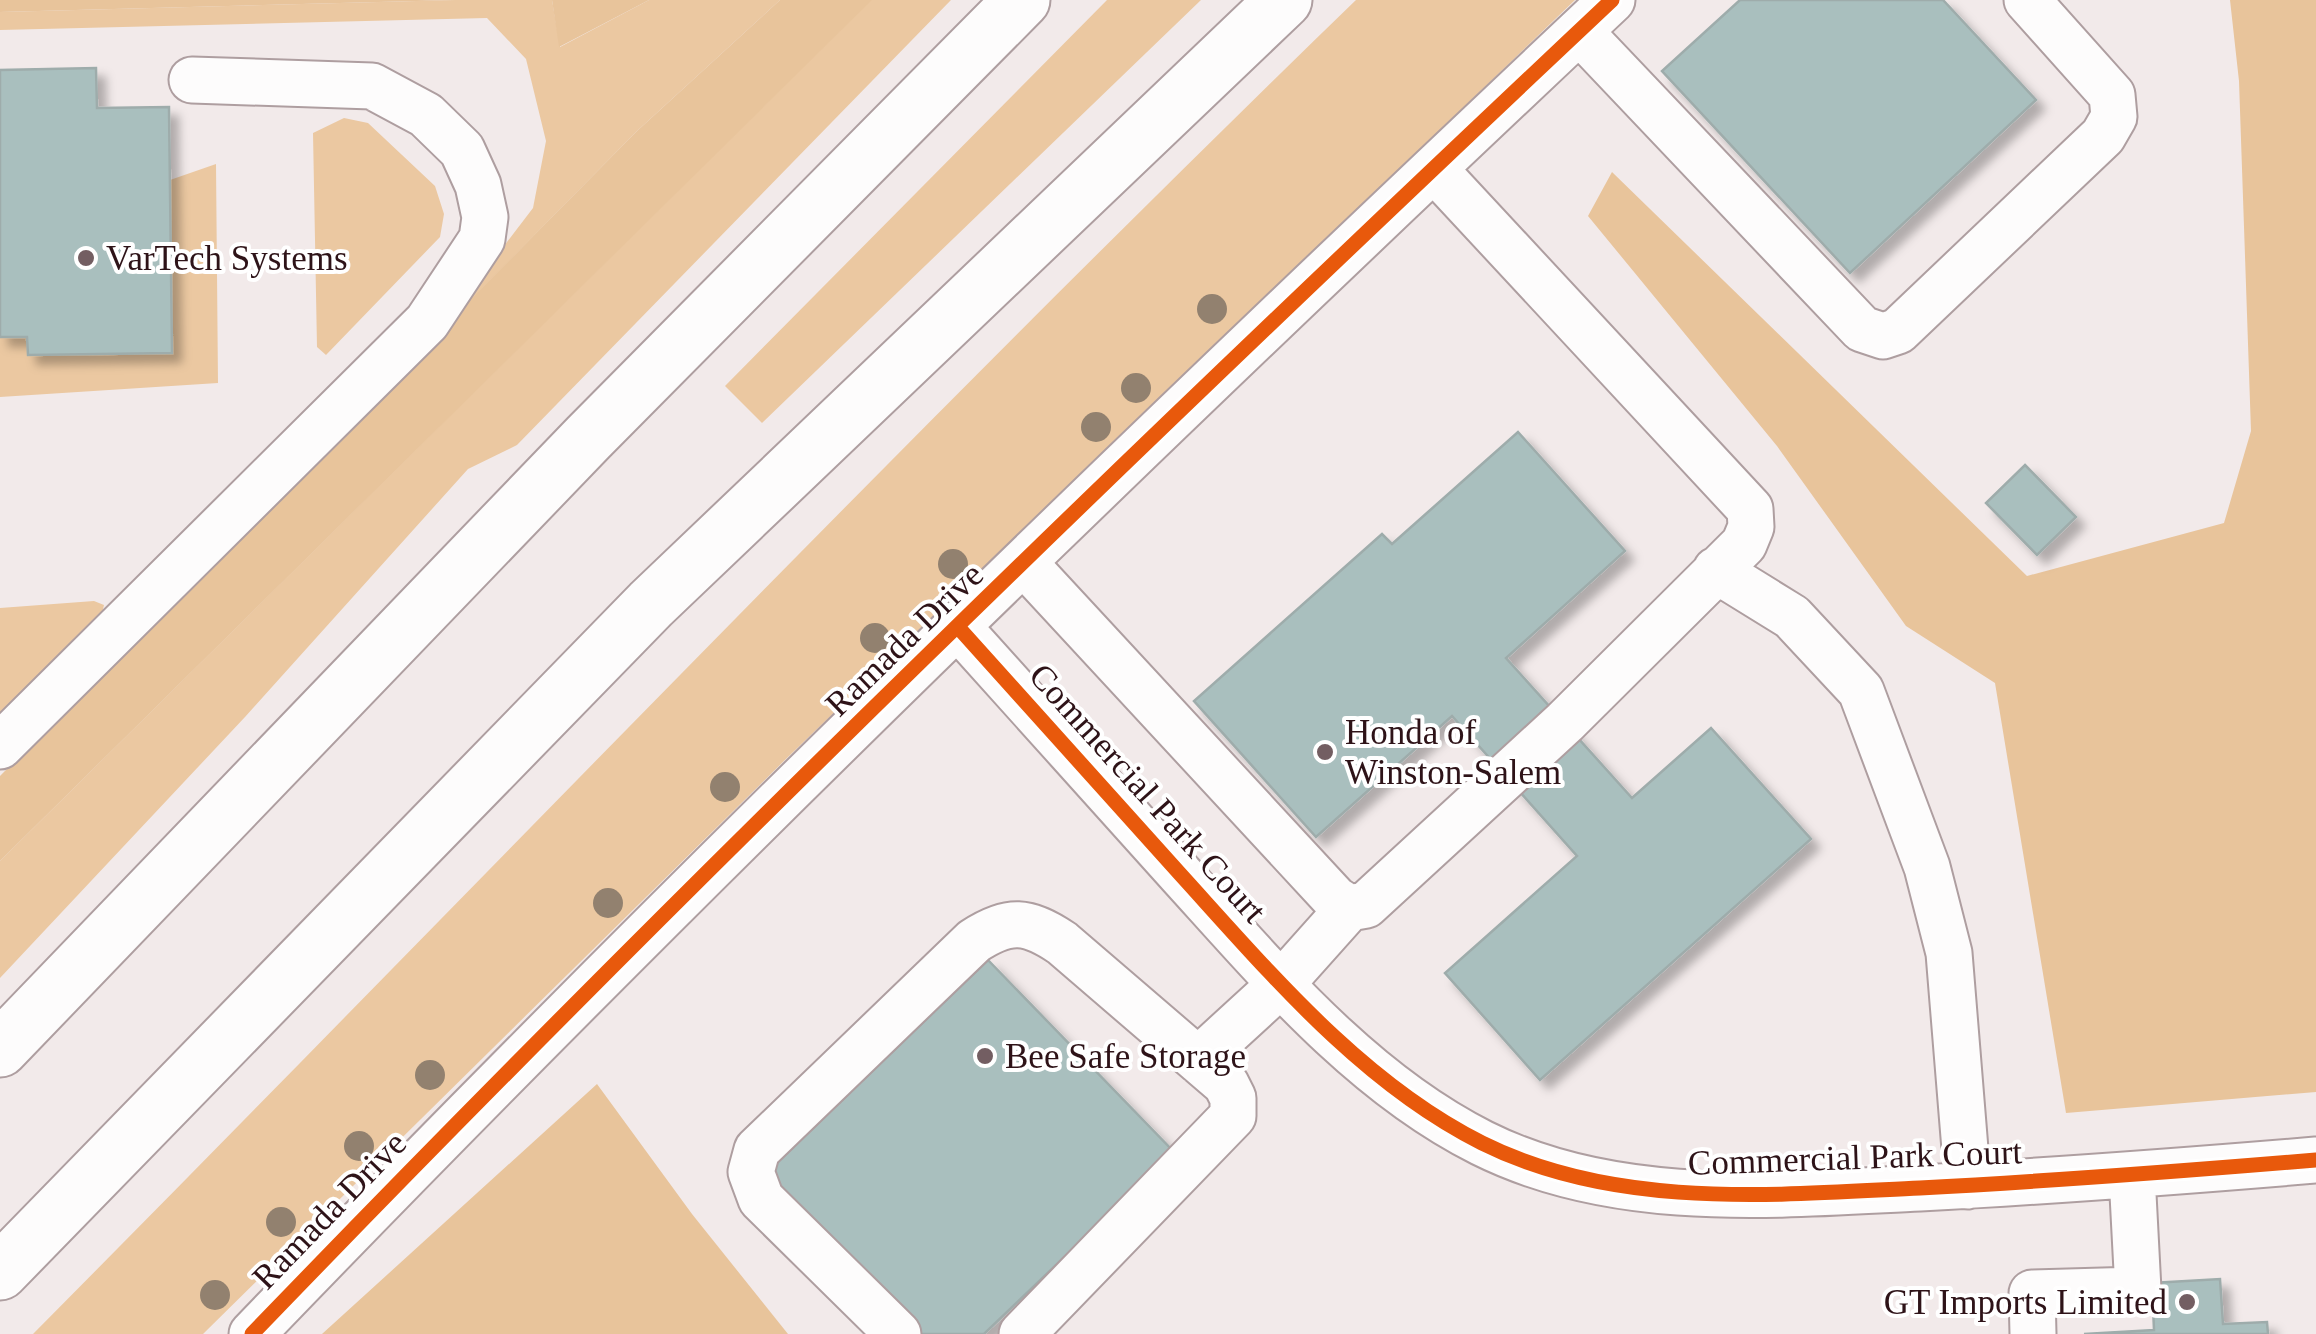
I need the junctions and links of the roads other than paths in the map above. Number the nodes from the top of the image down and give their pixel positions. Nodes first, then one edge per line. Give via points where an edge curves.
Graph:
1 (1022, 0) edge
2 (1284, 0) edge
3 (1612, 0) edge
4 (2028, 0) edge
5 (1579, 31) junction
6 (192, 80) dead end
7 (1434, 168) junction
8 (1024, 563) junction
9 (1716, 570) junction
10 (958, 627) junction
11 (0, 746) edge
12 (1342, 904) junction
13 (1282, 984) junction
14 (0, 1049) edge
15 (1198, 1060) junction
16 (2316, 1160) edge
17 (2132, 1174) junction
18 (1968, 1186) junction
19 (0, 1272) edge
20 (252, 1334) edge
21 (898, 1334) edge
22 (1022, 1334) edge
23 (2033, 1334) edge

1 - 14 highway via 588,438
2 - 19 highway via 651,604
3 - 5 street, Ramada Drive
4 - 5 street via 2112,95 2114,117 2103,136 1898,331 1883,336 1862,329
5 - 7 street, Ramada Drive
6 - 11 street via 372,86 426,114 462,150 478,185 482,238 427,322
7 - 8 street, Ramada Drive
7 - 9 street via 1750,509 1744,544
8 - 10 street, Ramada Drive
8 - 12 street
9 - 12 street via 1366,905
9 - 18 street via 1792,617 1860,690 1928,867 1949,953
10 - 13 street, Commercial Park Court
10 - 20 street, Ramada Drive
12 - 13 street
13 - 15 street
13 - 18 street, Commercial Park Court via 1420,1106 1482,1144 1548,1170 1691,1194
15 - 21 street via 1036,925 1014,921 974,941 757,1150 752,1172 761,1199
15 - 22 street via 1226,1084 1233,1116
16 - 17 street, Commercial Park Court
17 - 18 street, Commercial Park Court
17 - 23 street via 2138,1290 2032,1293

